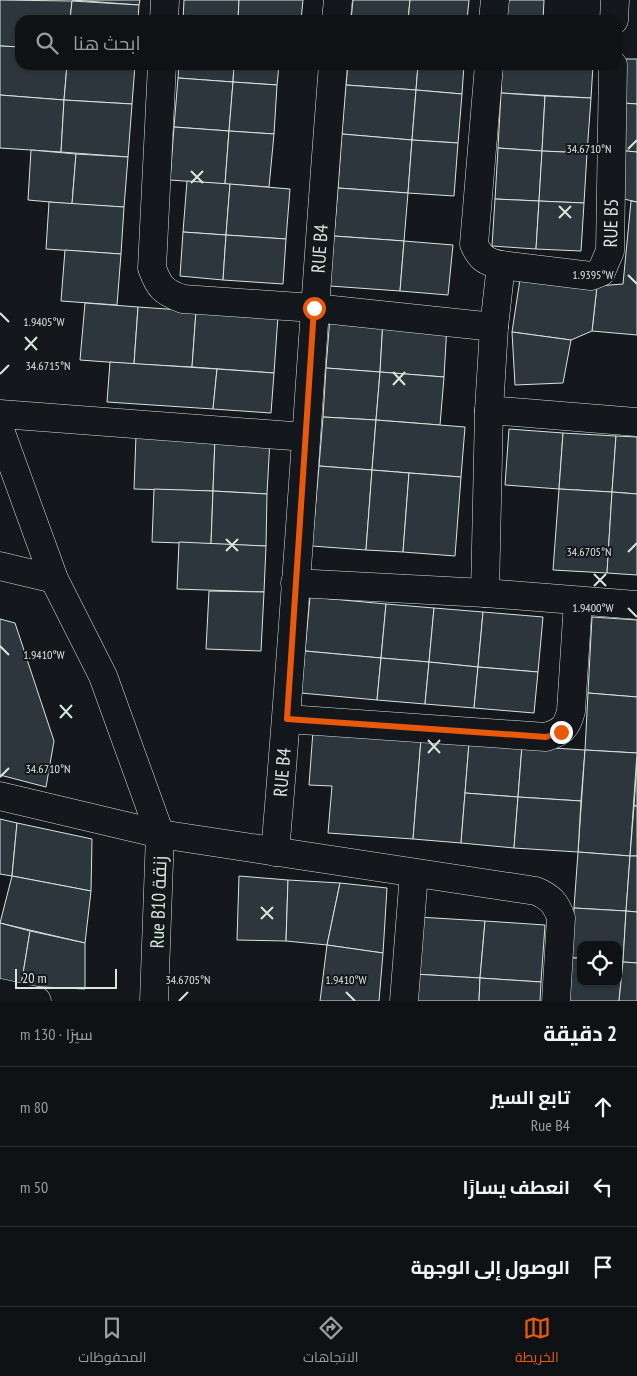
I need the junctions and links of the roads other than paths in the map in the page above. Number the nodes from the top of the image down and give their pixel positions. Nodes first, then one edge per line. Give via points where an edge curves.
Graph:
1 (165, 0) edge
2 (338, 0) edge
3 (495, 0) edge
4 (615, 0) edge
5 (164, 15) edge
6 (336, 15) edge
7 (494, 15) edge
8 (614, 15) edge
9 (162, 70) edge
10 (332, 70) edge
11 (489, 70) edge
12 (613, 70) edge
13 (501, 265) junction
14 (314, 308) junction
15 (494, 327) junction
16 (489, 410) junction
17 (0, 414) edge
18 (637, 422) edge
19 (0, 430) edge
20 (306, 437) junction
21 (0, 566) edge
22 (54, 579) junction
23 (295, 583) junction
24 (485, 593) junction
25 (578, 602) junction
26 (637, 606) edge
27 (287, 719) junction
28 (0, 796) edge
29 (160, 834) junction
30 (275, 852) junction
31 (414, 873) junction
32 (0, 992) edge
33 (37, 1001) edge
34 (154, 1001) edge
35 (404, 1001) edge
36 (556, 1001) edge

1 - 5 street
2 - 6 street
3 - 7 street
4 - 8 street
9 - 14 street via 152,268 158,282 168,294 183,299
10 - 14 street, RUE B4
11 - 13 street, RUE B5 via 474,244 483,260
12 - 13 street, RUE B5 via 610,252 601,272 591,276
13 - 15 street
14 - 15 street
14 - 20 street, RUE B4
15 - 16 street
16 - 18 street
16 - 24 street
17 - 20 street
19 - 22 street
20 - 23 street, RUE B4
21 - 22 street
22 - 29 street via 102,676
23 - 24 street
23 - 27 street, RUE B4
24 - 25 street
25 - 26 street
25 - 27 street via 570,711 568,724 561,732 546,737
27 - 30 street, RUE B4
28 - 29 street
29 - 30 street
29 - 34 street, Rue B10 زنقة
30 - 31 street
31 - 35 street
31 - 36 street via 536,891 549,897 557,905 561,918
32 - 33 street

